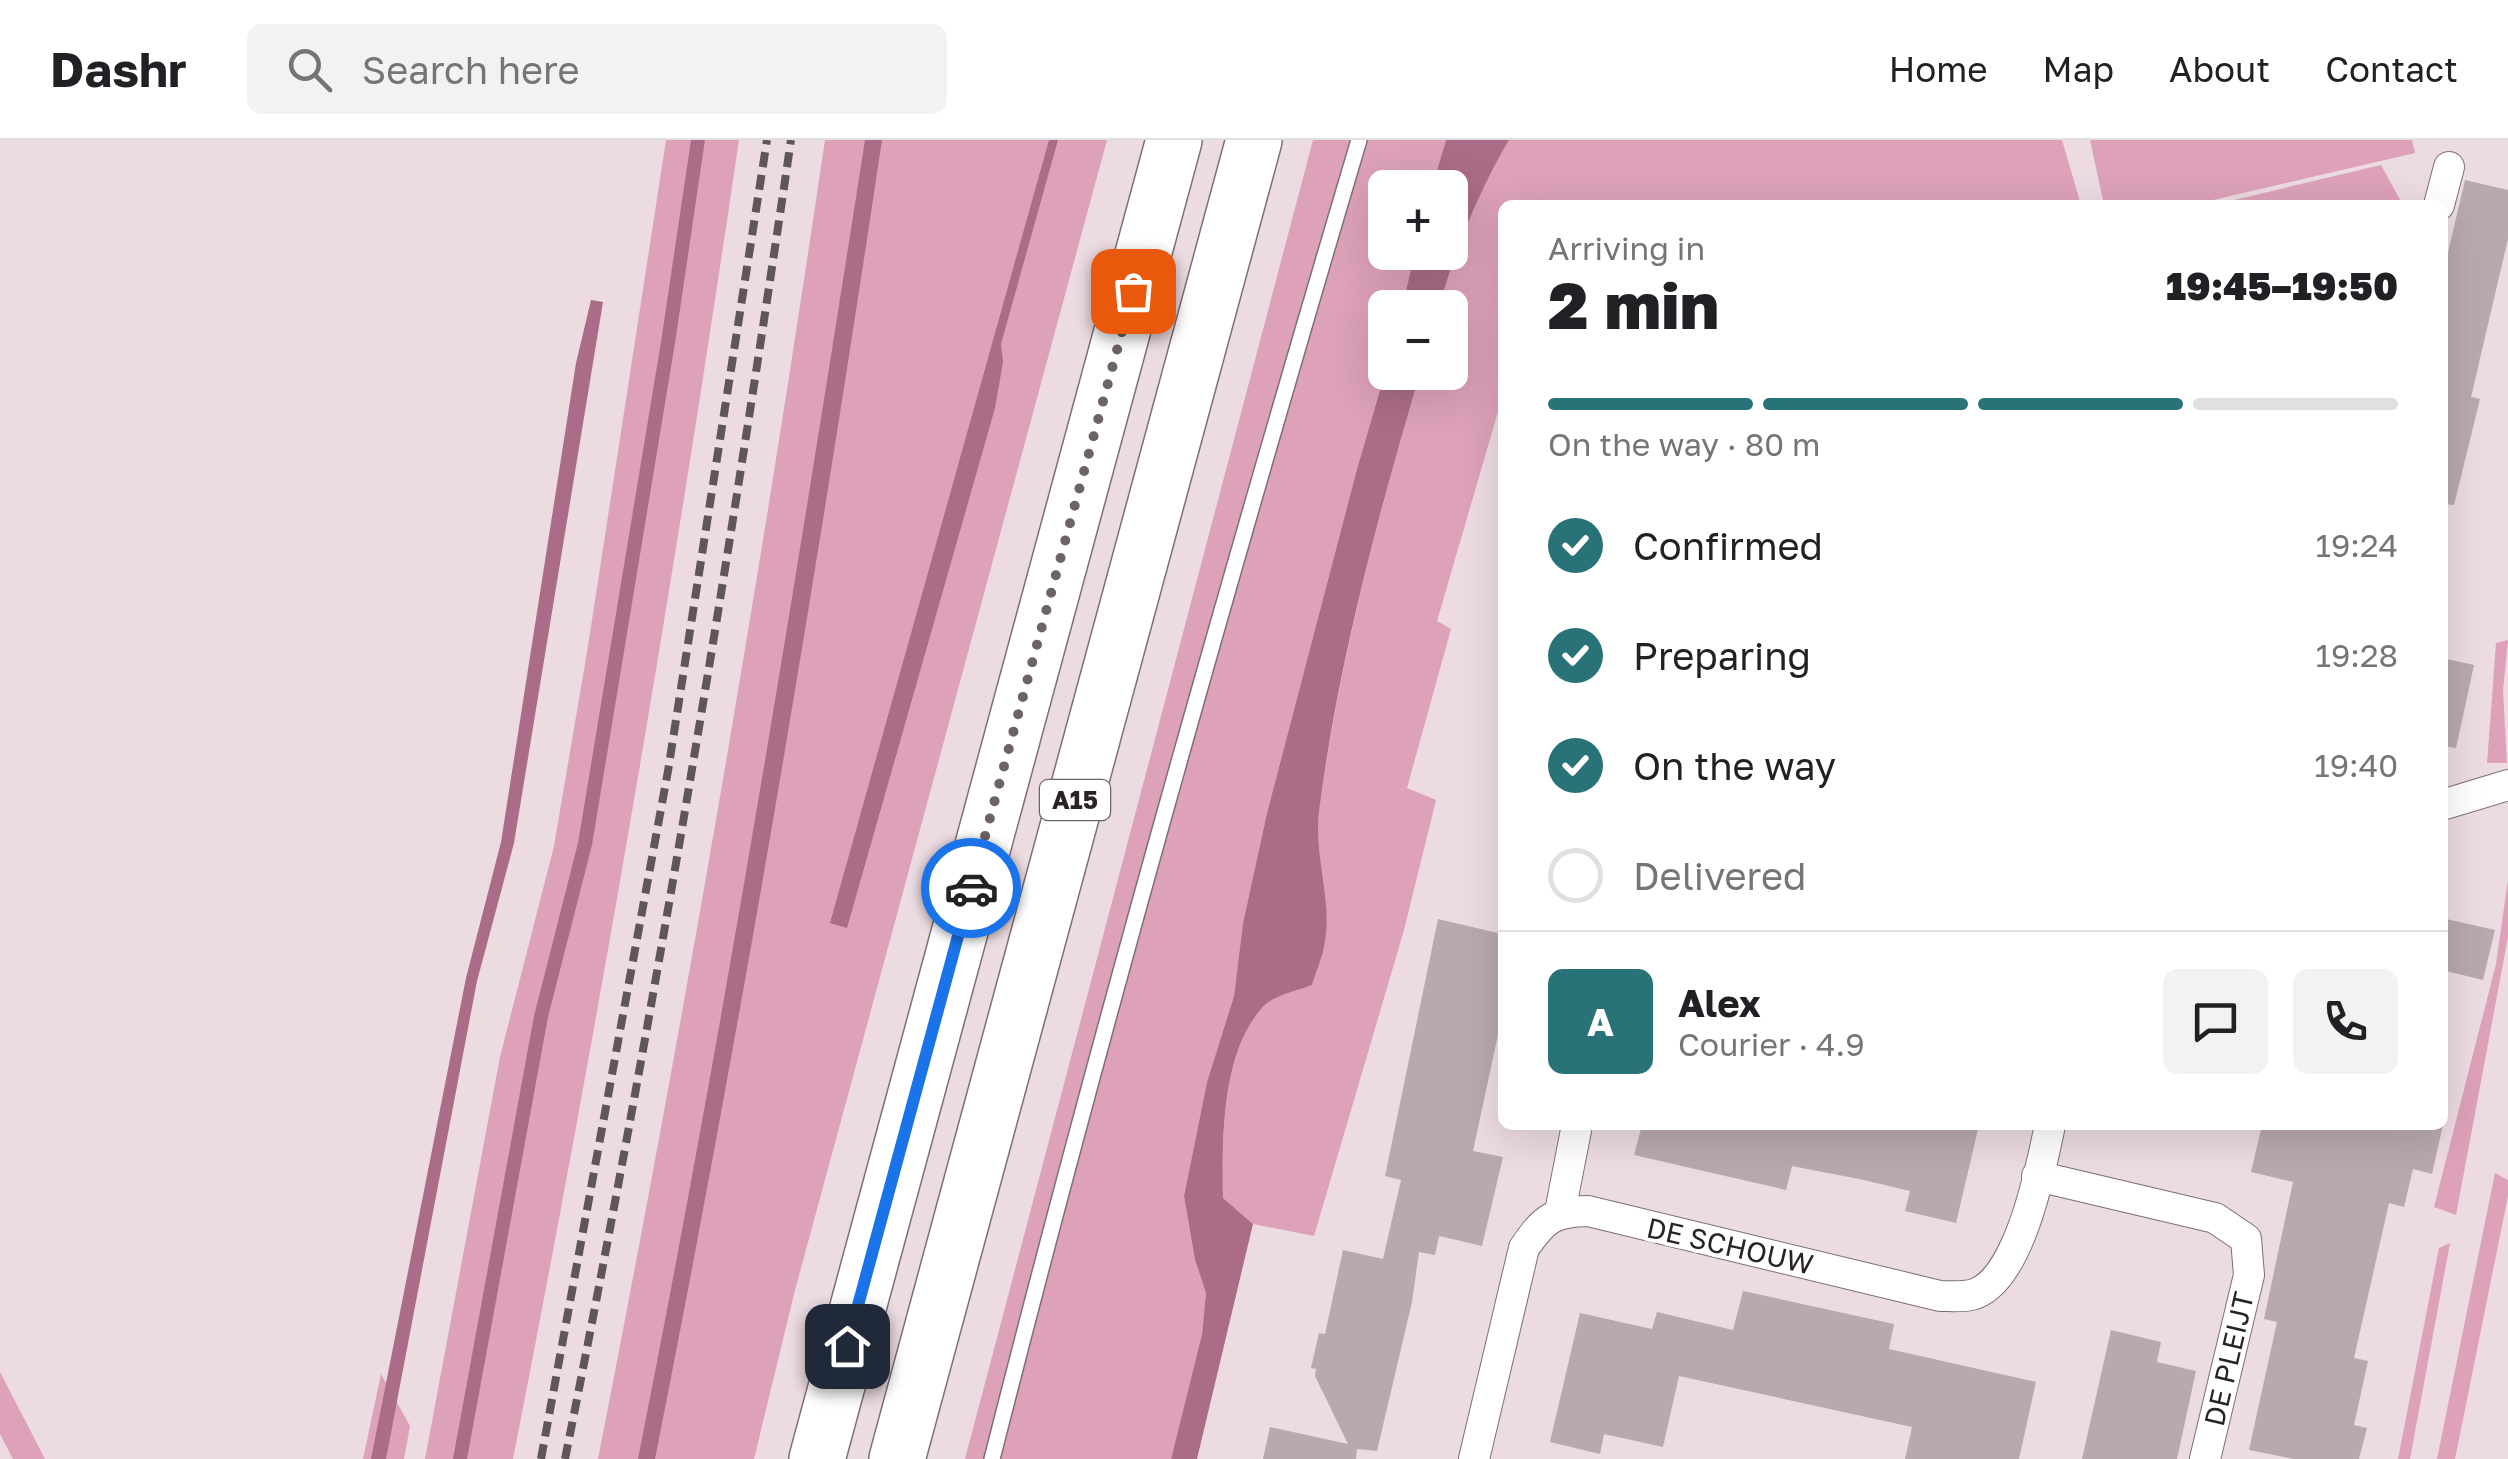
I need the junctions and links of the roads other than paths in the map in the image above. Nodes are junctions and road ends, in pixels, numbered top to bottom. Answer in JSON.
{"nodes":[{"id":1,"x":1174,"y":140,"type":"edge"},
{"id":2,"x":1254,"y":140,"type":"edge"},
{"id":3,"x":1359,"y":140,"type":"edge"},
{"id":4,"x":2449,"y":166,"type":"dead end"},
{"id":5,"x":2440,"y":200,"type":"edge"},
{"id":6,"x":2508,"y":785,"type":"edge"},
{"id":7,"x":2448,"y":802,"type":"edge"},
{"id":8,"x":1576,"y":1130,"type":"edge"},
{"id":9,"x":2049,"y":1130,"type":"edge"},
{"id":10,"x":2037,"y":1176,"type":"junction"},
{"id":11,"x":1560,"y":1212,"type":"junction"},
{"id":12,"x":817,"y":1459,"type":"edge"},
{"id":13,"x":897,"y":1459,"type":"edge"},
{"id":14,"x":992,"y":1459,"type":"edge"},
{"id":15,"x":1474,"y":1459,"type":"edge"},
{"id":16,"x":2205,"y":1459,"type":"edge"}],
"edges":[{"from":1,"to":12,"type":"highway","number":"A15"},
{"from":2,"to":13,"type":"highway","number":"A15"},
{"from":3,"to":14,"type":"lane"},
{"from":4,"to":5,"type":"street"},
{"from":6,"to":7,"type":"street"},
{"from":8,"to":11,"type":"street"},
{"from":9,"to":10,"type":"street","name":"DE SCHOUW"},
{"from":10,"to":11,"type":"street","name":"DE SCHOUW"},
{"from":10,"to":16,"type":"street","name":"DE PLEIJT"},
{"from":11,"to":15,"type":"street"}]}
